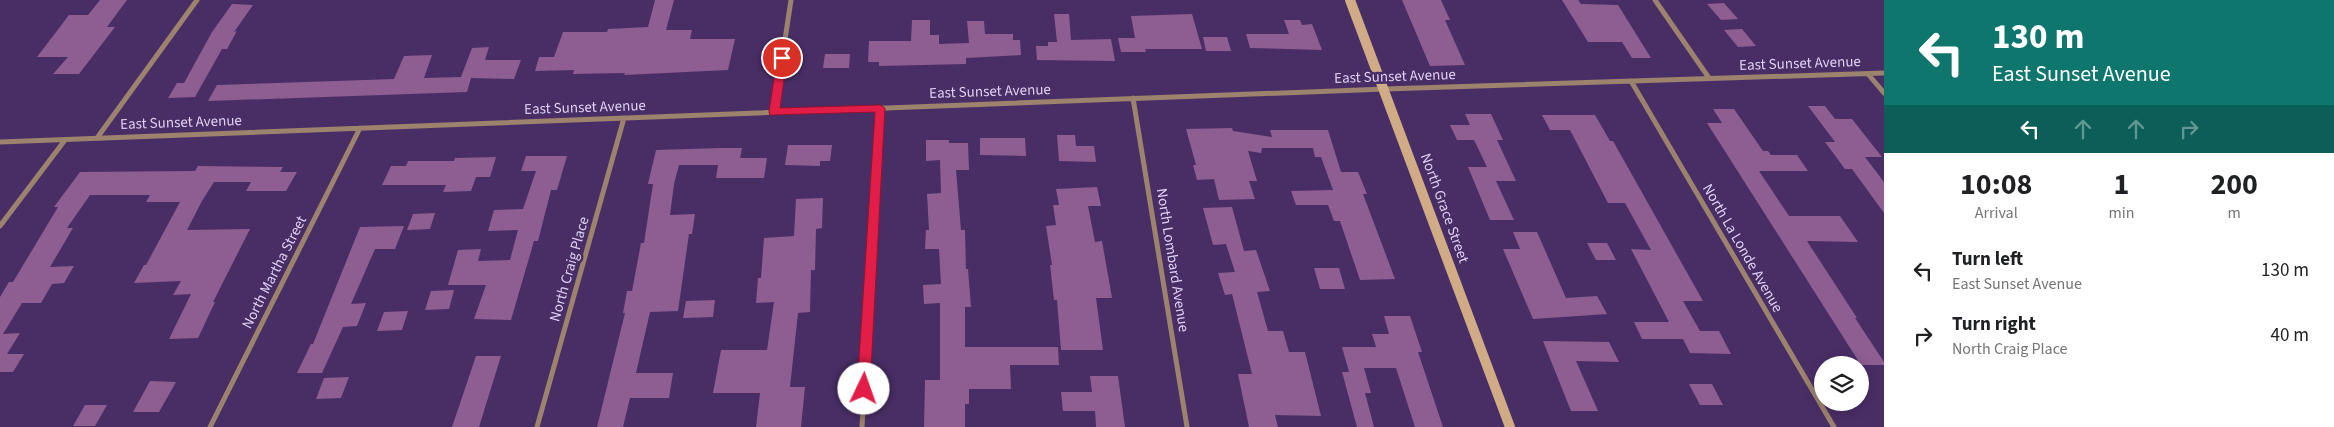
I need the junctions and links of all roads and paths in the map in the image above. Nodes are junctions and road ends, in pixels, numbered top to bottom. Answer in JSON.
{"nodes":[{"id":1,"x":197,"y":0,"type":"edge"},
{"id":2,"x":791,"y":0,"type":"edge"},
{"id":3,"x":1350,"y":0,"type":"edge"},
{"id":4,"x":1656,"y":0,"type":"edge"},
{"id":5,"x":1884,"y":73,"type":"edge"},
{"id":6,"x":1868,"y":74,"type":"junction"},
{"id":7,"x":1708,"y":78,"type":"junction"},
{"id":8,"x":1631,"y":81,"type":"junction"},
{"id":9,"x":1385,"y":89,"type":"junction"},
{"id":10,"x":1884,"y":93,"type":"edge"},
{"id":11,"x":1133,"y":98,"type":"junction"},
{"id":12,"x":880,"y":108,"type":"junction"},
{"id":13,"x":774,"y":112,"type":"junction"},
{"id":14,"x":624,"y":118,"type":"junction"},
{"id":15,"x":360,"y":128,"type":"junction"},
{"id":16,"x":97,"y":138,"type":"junction"},
{"id":17,"x":65,"y":140,"type":"junction"},
{"id":18,"x":0,"y":142,"type":"edge"},
{"id":19,"x":0,"y":226,"type":"edge"},
{"id":20,"x":210,"y":427,"type":"edge"},
{"id":21,"x":538,"y":427,"type":"edge"},
{"id":22,"x":862,"y":427,"type":"edge"},
{"id":23,"x":1187,"y":427,"type":"edge"},
{"id":24,"x":1510,"y":427,"type":"edge"},
{"id":25,"x":1834,"y":427,"type":"edge"}],
"edges":[{"from":1,"to":16,"type":"street"},
{"from":2,"to":13,"type":"street"},
{"from":3,"to":9,"type":"street","name":"North Grace Street"},
{"from":4,"to":7,"type":"street"},
{"from":5,"to":6,"type":"street","name":"East Sunset Avenue"},
{"from":6,"to":7,"type":"street","name":"East Sunset Avenue"},
{"from":6,"to":10,"type":"street"},
{"from":7,"to":8,"type":"street","name":"East Sunset Avenue"},
{"from":8,"to":9,"type":"street","name":"East Sunset Avenue"},
{"from":8,"to":25,"type":"street","name":"North La Londe Avenue"},
{"from":9,"to":11,"type":"street","name":"East Sunset Avenue"},
{"from":9,"to":24,"type":"street","name":"North Grace Street"},
{"from":11,"to":12,"type":"street","name":"East Sunset Avenue"},
{"from":11,"to":23,"type":"street","name":"North Lombard Avenue"},
{"from":12,"to":13,"type":"street","name":"East Sunset Avenue"},
{"from":12,"to":22,"type":"street"},
{"from":13,"to":14,"type":"street","name":"East Sunset Avenue"},
{"from":14,"to":15,"type":"street","name":"East Sunset Avenue"},
{"from":14,"to":21,"type":"street","name":"North Craig Place"},
{"from":15,"to":16,"type":"street","name":"East Sunset Avenue"},
{"from":15,"to":20,"type":"street","name":"North Martha Street"},
{"from":16,"to":17,"type":"street","name":"East Sunset Avenue"},
{"from":17,"to":18,"type":"street"},
{"from":17,"to":19,"type":"street"}]}
